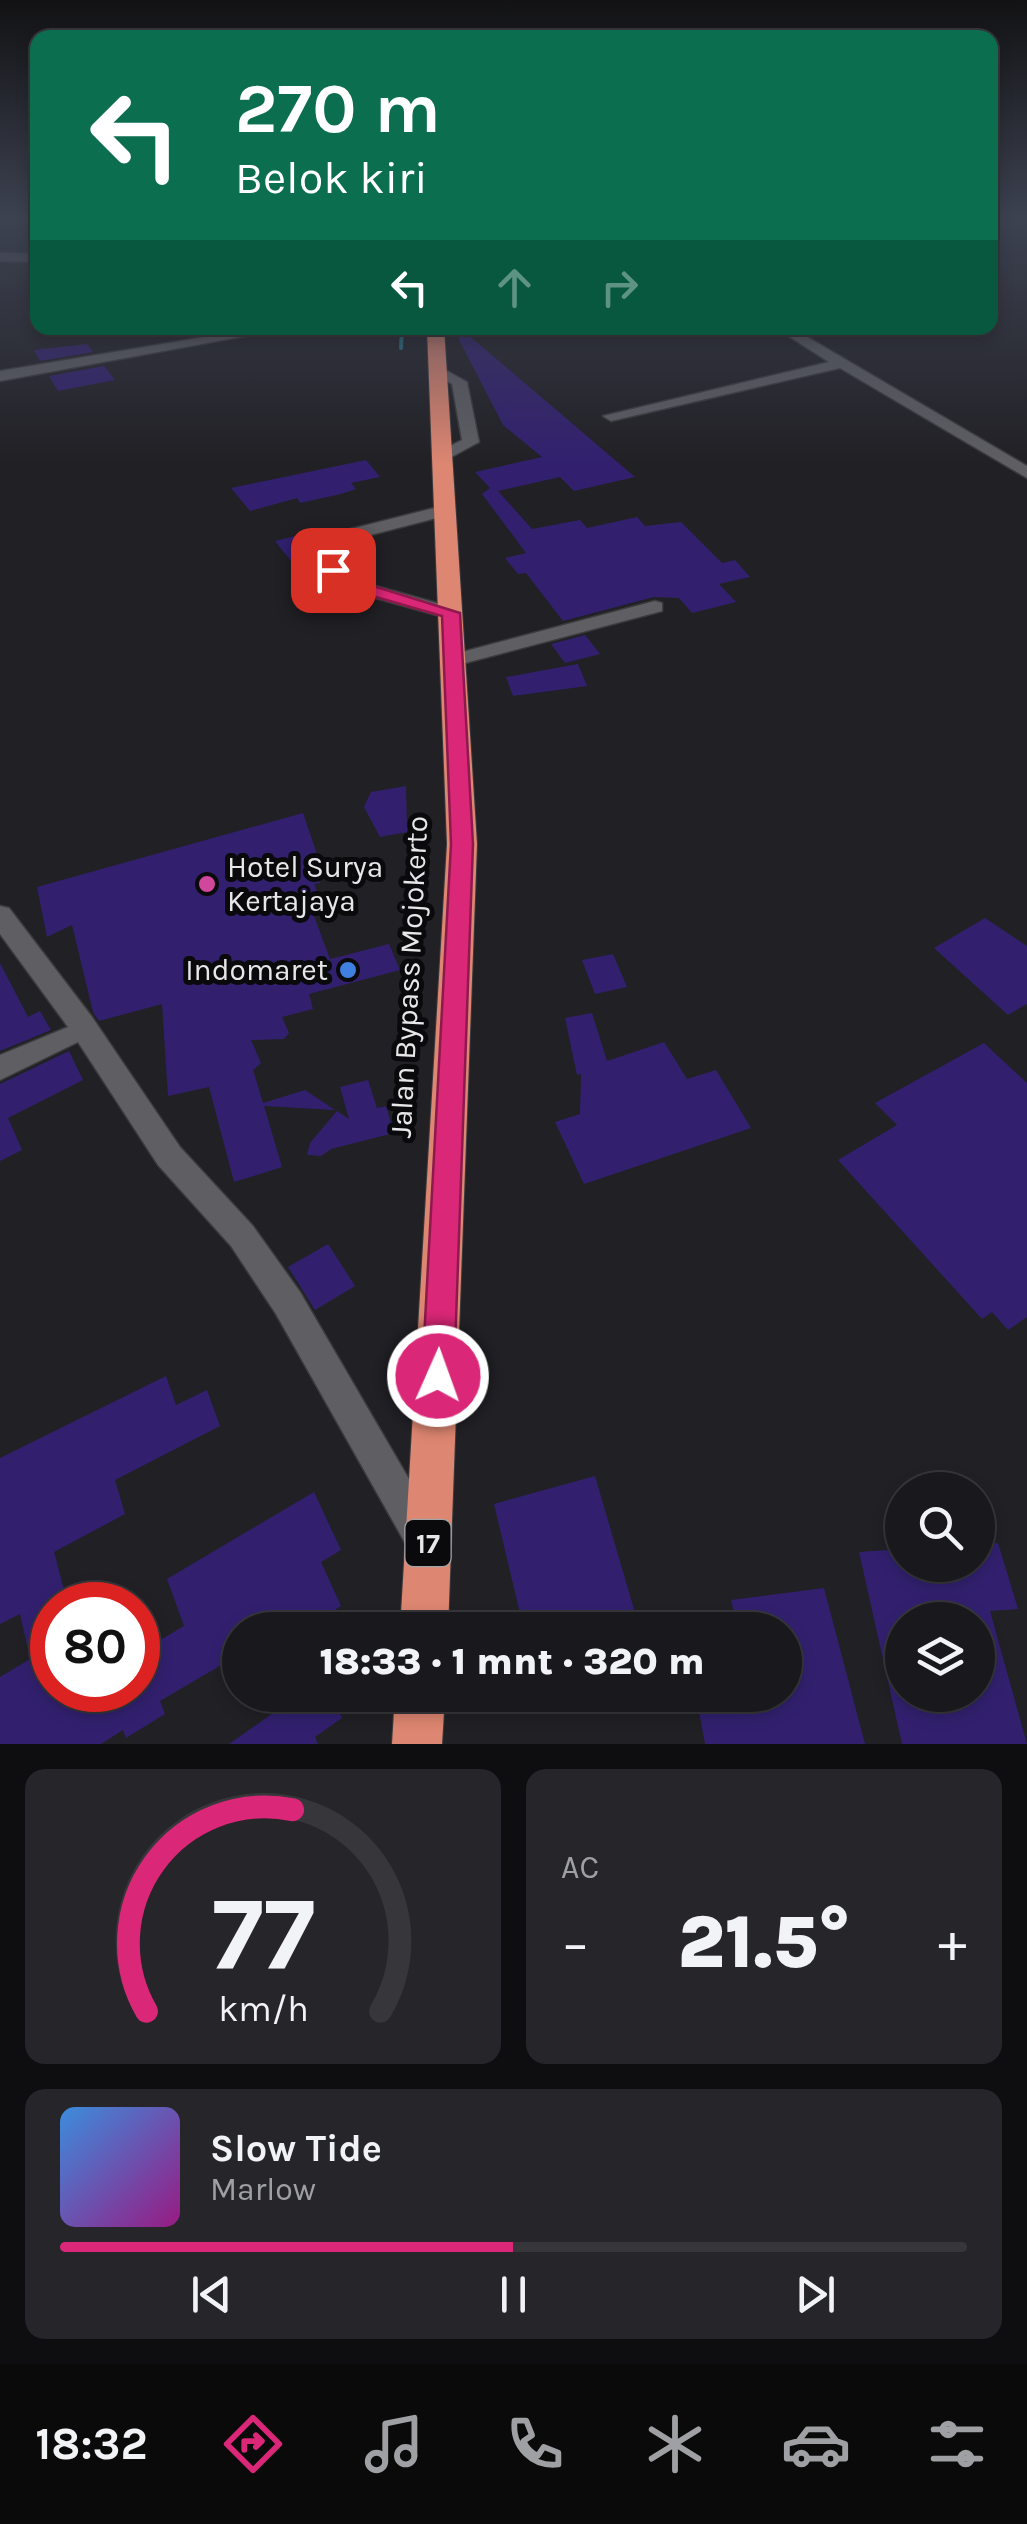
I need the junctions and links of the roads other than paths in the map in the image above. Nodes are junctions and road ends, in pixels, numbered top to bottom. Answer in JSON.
{"nodes":[{"id":1,"x":241,"y":335,"type":"edge"},
{"id":2,"x":435,"y":335,"type":"edge"},
{"id":3,"x":795,"y":335,"type":"edge"},
{"id":4,"x":842,"y":363,"type":"junction"},
{"id":5,"x":0,"y":376,"type":"edge"},
{"id":6,"x":610,"y":416,"type":"dead end"},
{"id":7,"x":1027,"y":473,"type":"edge"},
{"id":8,"x":446,"y":510,"type":"junction"},
{"id":9,"x":655,"y":607,"type":"dead end"},
{"id":10,"x":451,"y":613,"type":"junction"},
{"id":11,"x":454,"y":660,"type":"junction"},
{"id":12,"x":0,"y":915,"type":"edge"},
{"id":13,"x":66,"y":1038,"type":"dead end"},
{"id":14,"x":0,"y":1068,"type":"edge"},
{"id":15,"x":428,"y":1548,"type":"junction"},
{"id":16,"x":425,"y":1612,"type":"edge"},
{"id":17,"x":419,"y":1712,"type":"edge"},
{"id":18,"x":418,"y":1744,"type":"edge"}],
"edges":[{"from":1,"to":5,"type":"street"},
{"from":2,"to":8,"type":"highway","name":"Jalan Bypass Mojokerto","number":"17"},
{"from":3,"to":4,"type":"street"},
{"from":4,"to":6,"type":"street"},
{"from":4,"to":7,"type":"street"},
{"from":8,"to":10,"type":"highway","name":"Jalan Bypass Mojokerto","number":"17"},
{"from":8,"to":10,"type":"street"},
{"from":9,"to":11,"type":"street"},
{"from":10,"to":11,"type":"highway","name":"Jalan Bypass Mojokerto","number":"17"},
{"from":11,"to":15,"type":"highway","name":"Jalan Bypass Mojokerto","number":"17"},
{"from":12,"to":15,"type":"street"},
{"from":13,"to":14,"type":"street"},
{"from":15,"to":16,"type":"highway","name":"Jalan Bypass Mojokerto","number":"17"},
{"from":17,"to":18,"type":"highway"}]}
